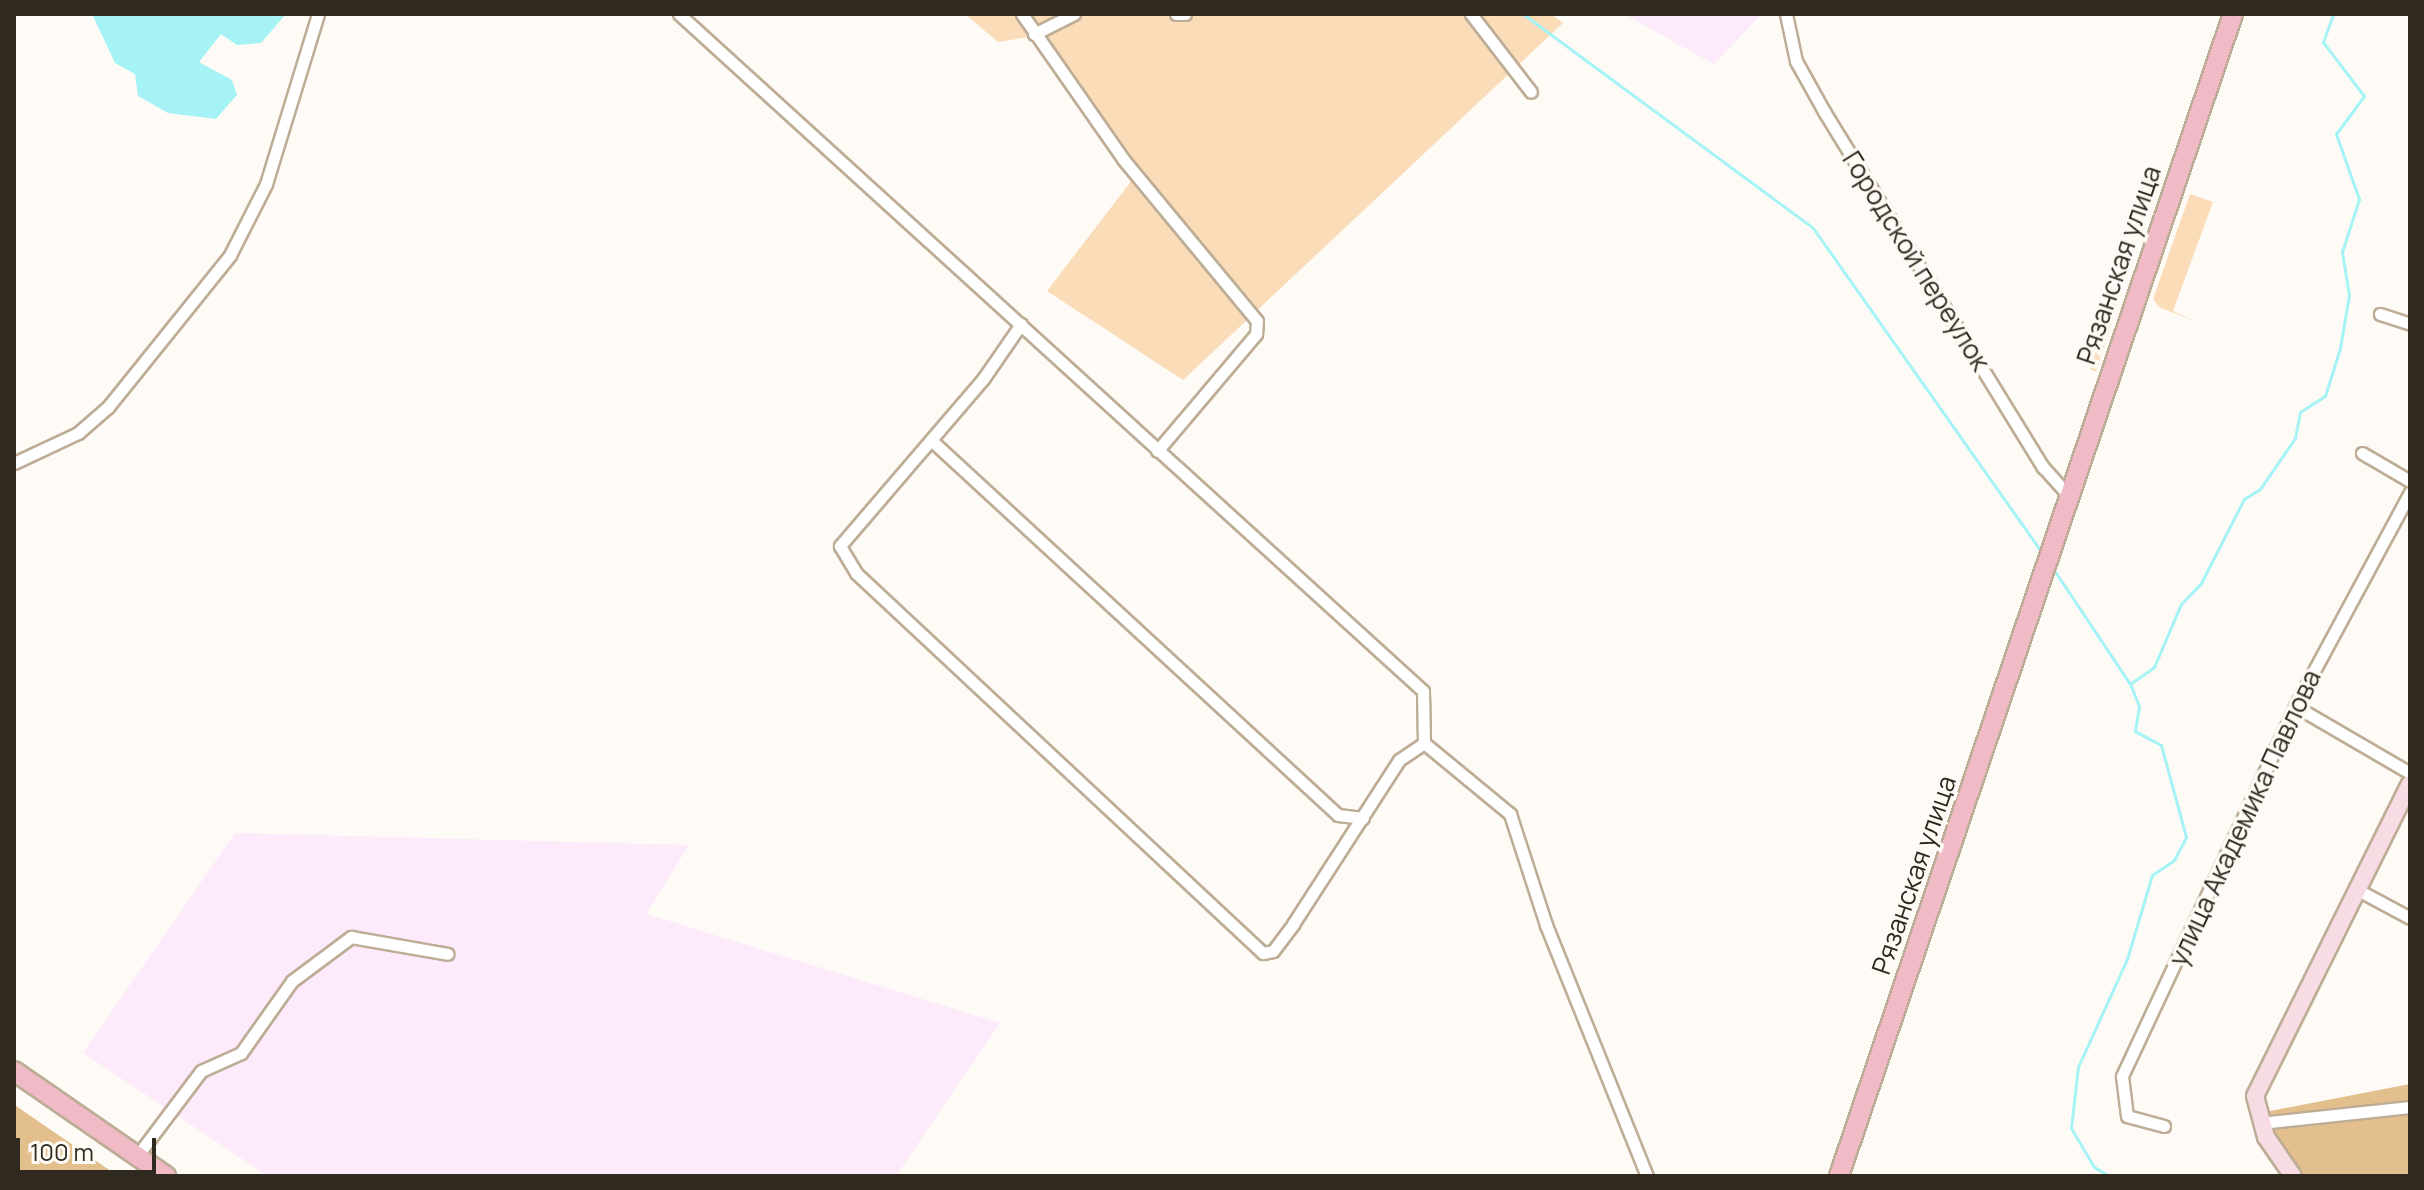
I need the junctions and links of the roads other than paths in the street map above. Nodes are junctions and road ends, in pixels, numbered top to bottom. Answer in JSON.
{"nodes":[{"id":1,"x":318,"y":14,"type":"edge"},
{"id":2,"x":679,"y":14,"type":"edge"},
{"id":3,"x":1022,"y":14,"type":"edge"},
{"id":4,"x":1074,"y":14,"type":"edge"},
{"id":5,"x":1176,"y":14,"type":"edge"},
{"id":6,"x":1185,"y":14,"type":"edge"},
{"id":7,"x":1471,"y":14,"type":"edge"},
{"id":8,"x":1786,"y":14,"type":"edge"},
{"id":9,"x":2233,"y":14,"type":"edge"},
{"id":10,"x":1034,"y":34,"type":"junction"},
{"id":11,"x":1531,"y":92,"type":"dead end"},
{"id":12,"x":2380,"y":314,"type":"dead end"},
{"id":13,"x":1021,"y":324,"type":"junction"},
{"id":14,"x":2410,"y":324,"type":"edge"},
{"id":15,"x":931,"y":440,"type":"junction"},
{"id":16,"x":1157,"y":451,"type":"junction"},
{"id":17,"x":2362,"y":453,"type":"dead end"},
{"id":18,"x":14,"y":463,"type":"edge"},
{"id":19,"x":2410,"y":481,"type":"edge"},
{"id":20,"x":2410,"y":492,"type":"edge"},
{"id":21,"x":2069,"y":496,"type":"junction"},
{"id":22,"x":2295,"y":706,"type":"junction"},
{"id":23,"x":1424,"y":743,"type":"junction"},
{"id":24,"x":2410,"y":773,"type":"edge"},
{"id":25,"x":2410,"y":784,"type":"edge"},
{"id":26,"x":1363,"y":818,"type":"junction"},
{"id":27,"x":2356,"y":889,"type":"junction"},
{"id":28,"x":2410,"y":918,"type":"edge"},
{"id":29,"x":448,"y":954,"type":"dead end"},
{"id":30,"x":14,"y":1071,"type":"edge"},
{"id":31,"x":2410,"y":1107,"type":"edge"},
{"id":32,"x":2260,"y":1123,"type":"junction"},
{"id":33,"x":2164,"y":1126,"type":"dead end"},
{"id":34,"x":137,"y":1156,"type":"junction"},
{"id":35,"x":166,"y":1176,"type":"edge"},
{"id":36,"x":1647,"y":1176,"type":"edge"},
{"id":37,"x":1839,"y":1176,"type":"edge"},
{"id":38,"x":2293,"y":1176,"type":"edge"}],
"edges":[{"from":1,"to":18,"type":"street"},
{"from":2,"to":13,"type":"street"},
{"from":3,"to":10,"type":"street"},
{"from":4,"to":10,"type":"street"},
{"from":5,"to":6,"type":"street"},
{"from":7,"to":11,"type":"street"},
{"from":8,"to":21,"type":"street","name":"Городской переулок"},
{"from":9,"to":21,"type":"main road","name":"Рязанская улица"},
{"from":10,"to":16,"type":"street"},
{"from":12,"to":14,"type":"street"},
{"from":13,"to":15,"type":"street"},
{"from":13,"to":16,"type":"street"},
{"from":15,"to":26,"type":"street"},
{"from":15,"to":26,"type":"street"},
{"from":16,"to":23,"type":"street"},
{"from":17,"to":19,"type":"street"},
{"from":20,"to":22,"type":"street","name":"улица Академика Павлова"},
{"from":21,"to":37,"type":"main road","name":"Рязанская улица"},
{"from":22,"to":24,"type":"street"},
{"from":22,"to":33,"type":"street","name":"улица Академика Павлова"},
{"from":23,"to":26,"type":"street"},
{"from":23,"to":36,"type":"street"},
{"from":25,"to":27,"type":"street"},
{"from":27,"to":28,"type":"street"},
{"from":27,"to":32,"type":"street"},
{"from":29,"to":34,"type":"street"},
{"from":30,"to":34,"type":"main road"},
{"from":31,"to":32,"type":"street"},
{"from":32,"to":38,"type":"street"},
{"from":34,"to":35,"type":"main road"}]}
